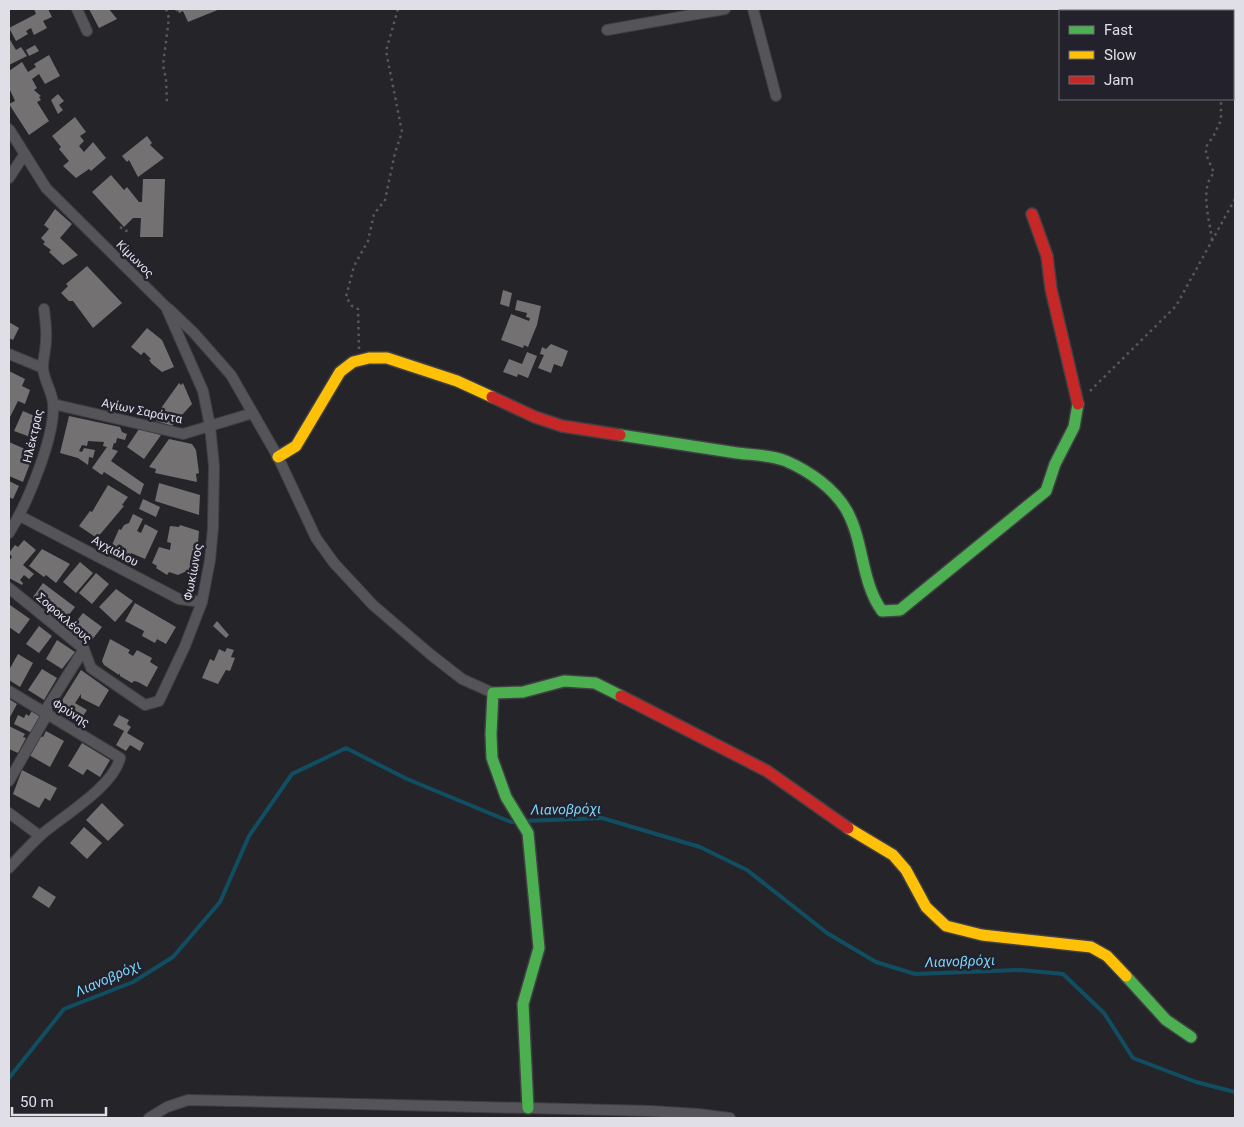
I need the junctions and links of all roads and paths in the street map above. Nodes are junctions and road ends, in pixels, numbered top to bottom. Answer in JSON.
{"nodes":[{"id":1,"x":77,"y":9,"type":"edge"},
{"id":2,"x":166,"y":9,"type":"edge"},
{"id":3,"x":176,"y":9,"type":"edge"},
{"id":4,"x":398,"y":9,"type":"edge"},
{"id":5,"x":725,"y":9,"type":"edge"},
{"id":6,"x":753,"y":9,"type":"edge"},
{"id":7,"x":179,"y":13,"type":"dead end"},
{"id":8,"x":87,"y":30,"type":"dead end"},
{"id":9,"x":607,"y":30,"type":"dead end"},
{"id":10,"x":776,"y":96,"type":"dead end"},
{"id":11,"x":1221,"y":100,"type":"edge"},
{"id":12,"x":167,"y":102,"type":"dead end"},
{"id":13,"x":9,"y":129,"type":"edge"},
{"id":14,"x":24,"y":155,"type":"junction"},
{"id":15,"x":9,"y":178,"type":"edge"},
{"id":16,"x":1235,"y":199,"type":"edge"},
{"id":17,"x":1032,"y":214,"type":"dead end"},
{"id":18,"x":120,"y":228,"type":"dead end"},
{"id":19,"x":130,"y":228,"type":"dead end"},
{"id":20,"x":1212,"y":242,"type":"junction"},
{"id":21,"x":166,"y":307,"type":"junction"},
{"id":22,"x":44,"y":309,"type":"dead end"},
{"id":23,"x":9,"y":354,"type":"edge"},
{"id":24,"x":359,"y":360,"type":"junction"},
{"id":25,"x":43,"y":368,"type":"junction"},
{"id":26,"x":53,"y":404,"type":"junction"},
{"id":27,"x":1078,"y":406,"type":"junction"},
{"id":28,"x":253,"y":413,"type":"junction"},
{"id":29,"x":210,"y":426,"type":"junction"},
{"id":30,"x":278,"y":458,"type":"junction"},
{"id":31,"x":20,"y":516,"type":"junction"},
{"id":32,"x":9,"y":533,"type":"edge"},
{"id":33,"x":9,"y":588,"type":"edge"},
{"id":34,"x":202,"y":602,"type":"junction"},
{"id":35,"x":84,"y":649,"type":"junction"},
{"id":36,"x":9,"y":691,"type":"edge"},
{"id":37,"x":493,"y":693,"type":"junction"},
{"id":38,"x":145,"y":705,"type":"joint"},
{"id":39,"x":47,"y":712,"type":"junction"},
{"id":40,"x":9,"y":781,"type":"edge"},
{"id":41,"x":9,"y":813,"type":"edge"},
{"id":42,"x":40,"y":836,"type":"junction"},
{"id":43,"x":9,"y":868,"type":"edge"},
{"id":44,"x":1191,"y":1037,"type":"dead end"},
{"id":45,"x":528,"y":1108,"type":"junction"},
{"id":46,"x":555,"y":1114,"type":"edge"},
{"id":47,"x":149,"y":1118,"type":"edge"},
{"id":48,"x":730,"y":1118,"type":"edge"}],
"edges":[{"from":1,"to":8,"type":"street"},
{"from":2,"to":12,"type":"path"},
{"from":3,"to":7,"type":"path"},
{"from":4,"to":24,"type":"path"},
{"from":5,"to":9,"type":"street"},
{"from":6,"to":10,"type":"street"},
{"from":11,"to":20,"type":"path"},
{"from":13,"to":14,"type":"street","name":"Κίμωνος"},
{"from":14,"to":15,"type":"street"},
{"from":14,"to":21,"type":"street","name":"Κίμωνος"},
{"from":16,"to":20,"type":"path"},
{"from":17,"to":27,"type":"street"},
{"from":18,"to":19,"type":"path"},
{"from":20,"to":27,"type":"path"},
{"from":21,"to":28,"type":"street"},
{"from":21,"to":29,"type":"street","name":"Κίμωνος"},
{"from":22,"to":25,"type":"street","name":"Ηλέκτρας"},
{"from":23,"to":25,"type":"street"},
{"from":24,"to":27,"type":"street"},
{"from":24,"to":30,"type":"street"},
{"from":25,"to":26,"type":"street","name":"Ηλέκτρας"},
{"from":26,"to":29,"type":"street","name":"Αγίων Σαράντα"},
{"from":26,"to":31,"type":"street","name":"Ηλέκτρας"},
{"from":28,"to":29,"type":"street","name":"Αγίων Σαράντα"},
{"from":28,"to":30,"type":"street"},
{"from":29,"to":34,"type":"street","name":"Φωκίωνος"},
{"from":30,"to":37,"type":"street"},
{"from":31,"to":32,"type":"street","name":"Ηλέκτρας"},
{"from":31,"to":34,"type":"street","name":"Αγχιάλου"},
{"from":33,"to":35,"type":"street","name":"Σοφοκλέους"},
{"from":34,"to":38,"type":"street","name":"Φωκίωνος"},
{"from":35,"to":38,"type":"street","name":"Σοφοκλέους"},
{"from":35,"to":39,"type":"street"},
{"from":36,"to":39,"type":"street","name":"Φρύνης"},
{"from":37,"to":44,"type":"street"},
{"from":37,"to":45,"type":"street"},
{"from":39,"to":40,"type":"street"},
{"from":39,"to":42,"type":"street","name":"Φρύνης"},
{"from":41,"to":42,"type":"street"},
{"from":42,"to":43,"type":"street"},
{"from":45,"to":46,"type":"street"},
{"from":45,"to":47,"type":"street"},
{"from":46,"to":48,"type":"street"}]}
